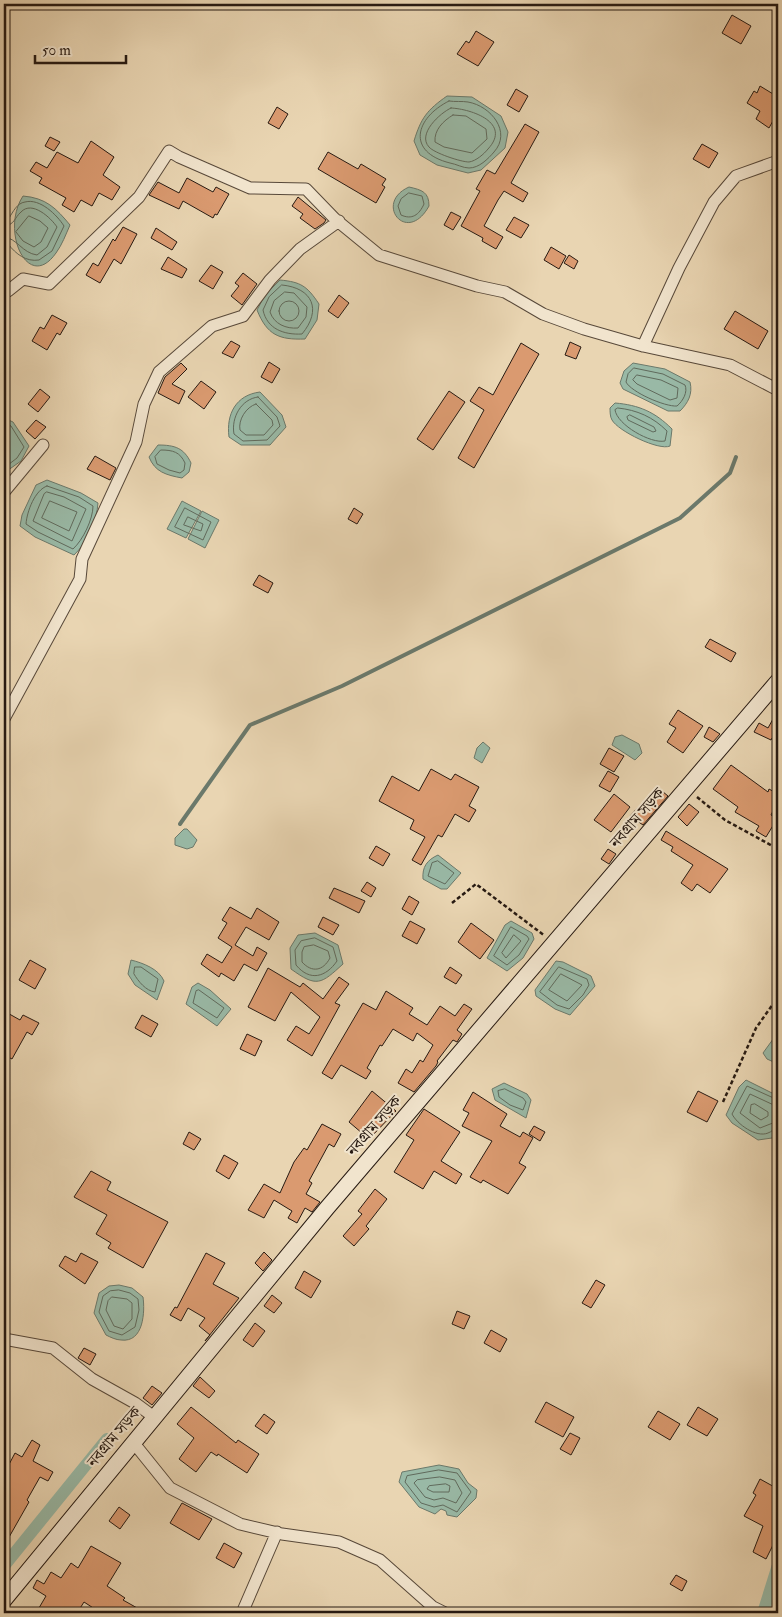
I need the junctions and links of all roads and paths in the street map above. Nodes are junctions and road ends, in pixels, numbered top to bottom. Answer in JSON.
{"nodes":[{"id":1,"x":778,"y":162,"type":"edge"},
{"id":2,"x":339,"y":221,"type":"junction"},
{"id":3,"x":4,"y":290,"type":"edge"},
{"id":4,"x":643,"y":346,"type":"junction"},
{"id":5,"x":778,"y":390,"type":"edge"},
{"id":6,"x":43,"y":445,"type":"dead end"},
{"id":7,"x":4,"y":492,"type":"edge"},
{"id":8,"x":778,"y":681,"type":"edge"},
{"id":9,"x":4,"y":719,"type":"edge"},
{"id":10,"x":686,"y":788,"type":"junction"},
{"id":11,"x":778,"y":849,"type":"edge"},
{"id":12,"x":452,"y":903,"type":"dead end"},
{"id":13,"x":554,"y":943,"type":"junction"},
{"id":14,"x":778,"y":997,"type":"edge"},
{"id":15,"x":723,"y":1102,"type":"dead end"},
{"id":16,"x":4,"y":1339,"type":"edge"},
{"id":17,"x":154,"y":1417,"type":"junction"},
{"id":18,"x":133,"y":1442,"type":"junction"},
{"id":19,"x":276,"y":1532,"type":"junction"},
{"id":20,"x":4,"y":1600,"type":"edge"},
{"id":21,"x":242,"y":1613,"type":"edge"},
{"id":22,"x":445,"y":1613,"type":"edge"}],
"edges":[{"from":1,"to":4,"type":"street"},
{"from":2,"to":3,"type":"street"},
{"from":2,"to":4,"type":"street"},
{"from":2,"to":9,"type":"street"},
{"from":4,"to":5,"type":"street"},
{"from":6,"to":7,"type":"street"},
{"from":8,"to":10,"type":"main road","name":"নবগ্রাম সড়ক"},
{"from":10,"to":11,"type":"path"},
{"from":10,"to":13,"type":"main road","name":"নবগ্রাম সড়ক"},
{"from":12,"to":13,"type":"path"},
{"from":13,"to":17,"type":"main road","name":"নবগ্রাম সড়ক"},
{"from":14,"to":15,"type":"path"},
{"from":16,"to":17,"type":"street"},
{"from":17,"to":18,"type":"main road","name":"নবগ্রাম সড়ক"},
{"from":18,"to":19,"type":"street"},
{"from":18,"to":20,"type":"main road","name":"নবগ্রাম সড়ক"},
{"from":19,"to":21,"type":"street"},
{"from":19,"to":22,"type":"street"}]}
